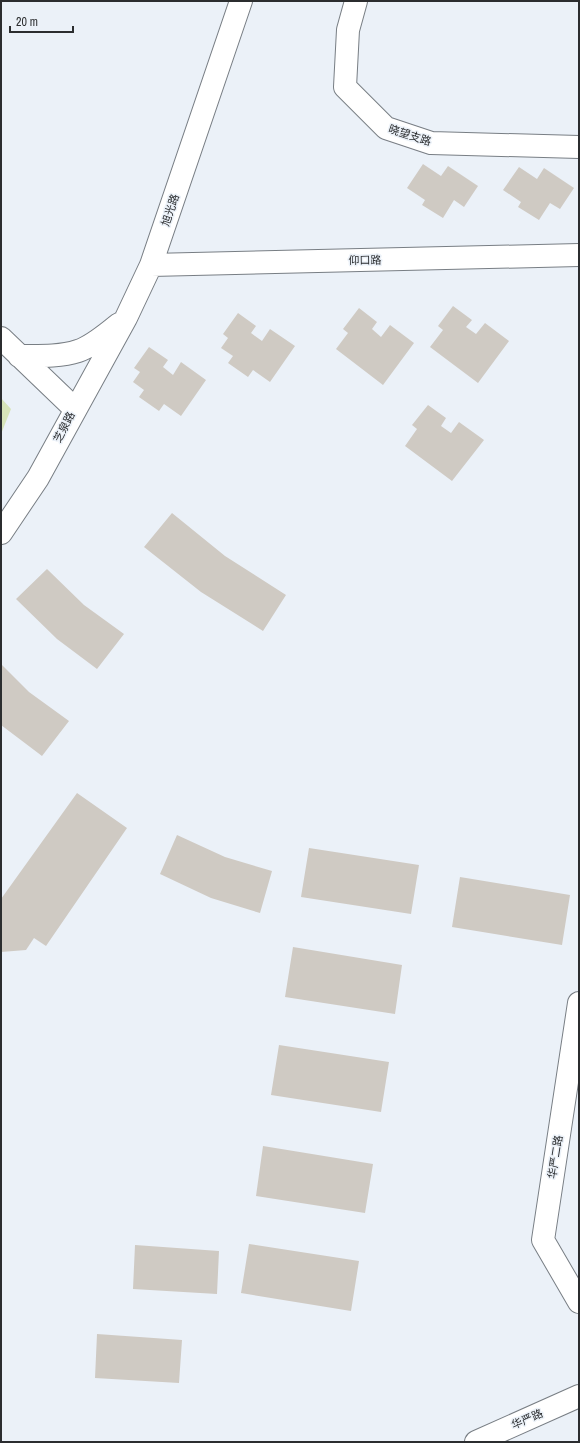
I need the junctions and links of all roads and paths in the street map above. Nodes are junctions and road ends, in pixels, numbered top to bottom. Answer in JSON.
{"nodes":[{"id":1,"x":242,"y":1,"type":"edge"},
{"id":2,"x":356,"y":1,"type":"edge"},
{"id":3,"x":579,"y":147,"type":"edge"},
{"id":4,"x":579,"y":255,"type":"edge"},
{"id":5,"x":151,"y":266,"type":"junction"},
{"id":6,"x":126,"y":318,"type":"junction"},
{"id":7,"x":1,"y":338,"type":"edge"},
{"id":8,"x":19,"y":356,"type":"junction"},
{"id":9,"x":75,"y":409,"type":"junction"},
{"id":10,"x":1,"y":533,"type":"edge"},
{"id":11,"x":579,"y":1003,"type":"edge"},
{"id":12,"x":579,"y":1302,"type":"edge"},
{"id":13,"x":579,"y":1396,"type":"edge"},
{"id":14,"x":476,"y":1442,"type":"edge"}],
"edges":[{"from":1,"to":5,"type":"street","name":"旭光路"},
{"from":2,"to":3,"type":"street","name":"晓望支路"},
{"from":4,"to":5,"type":"street","name":"仰口路"},
{"from":5,"to":6,"type":"street","name":"旭光路"},
{"from":6,"to":8,"type":"street"},
{"from":6,"to":9,"type":"street","name":"旭光路"},
{"from":7,"to":8,"type":"street","name":"芝泉路"},
{"from":8,"to":9,"type":"street","name":"芝泉路"},
{"from":9,"to":10,"type":"street","name":"芝泉路"},
{"from":11,"to":12,"type":"street","name":"华严二路"},
{"from":13,"to":14,"type":"street","name":"华严路"}]}
